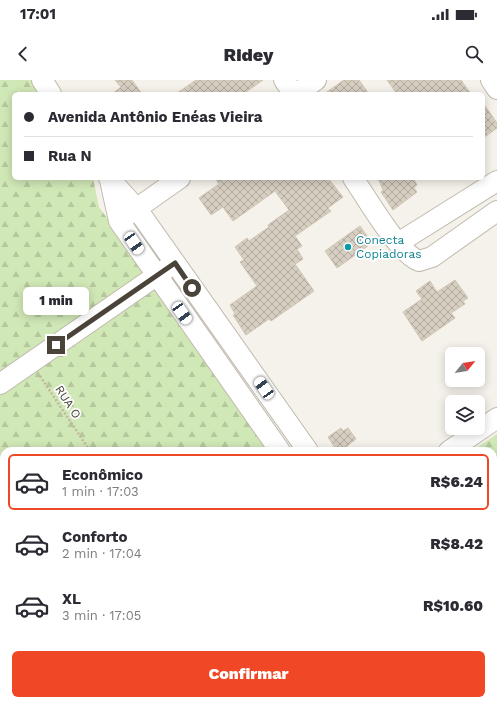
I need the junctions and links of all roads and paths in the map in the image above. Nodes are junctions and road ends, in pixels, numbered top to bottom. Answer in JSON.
{"nodes":[{"id":1,"x":42,"y":80,"type":"edge"},
{"id":2,"x":284,"y":80,"type":"edge"},
{"id":3,"x":316,"y":80,"type":"edge"},
{"id":4,"x":490,"y":80,"type":"edge"},
{"id":5,"x":497,"y":89,"type":"edge"},
{"id":6,"x":50,"y":92,"type":"edge"},
{"id":7,"x":293,"y":92,"type":"edge"},
{"id":8,"x":298,"y":92,"type":"edge"},
{"id":9,"x":109,"y":180,"type":"edge"},
{"id":10,"x":110,"y":180,"type":"edge"},
{"id":11,"x":177,"y":180,"type":"edge"},
{"id":12,"x":353,"y":180,"type":"edge"},
{"id":13,"x":497,"y":181,"type":"edge"},
{"id":14,"x":137,"y":209,"type":"junction"},
{"id":15,"x":497,"y":211,"type":"edge"},
{"id":16,"x":119,"y":221,"type":"junction"},
{"id":17,"x":398,"y":243,"type":"junction"},
{"id":18,"x":175,"y":263,"type":"junction"},
{"id":19,"x":156,"y":276,"type":"junction"},
{"id":20,"x":31,"y":362,"type":"junction"},
{"id":21,"x":0,"y":384,"type":"edge"},
{"id":22,"x":497,"y":418,"type":"edge"},
{"id":23,"x":87,"y":447,"type":"edge"},
{"id":24,"x":277,"y":447,"type":"edge"},
{"id":25,"x":305,"y":447,"type":"edge"},
{"id":26,"x":455,"y":447,"type":"edge"}],
"edges":[{"from":1,"to":6,"type":"street"},
{"from":2,"to":7,"type":"street"},
{"from":3,"to":8,"type":"street"},
{"from":4,"to":5,"type":"street"},
{"from":9,"to":16,"type":"street"},
{"from":10,"to":14,"type":"street"},
{"from":11,"to":14,"type":"street"},
{"from":12,"to":17,"type":"street"},
{"from":13,"to":17,"type":"street"},
{"from":14,"to":16,"type":"street"},
{"from":14,"to":18,"type":"street"},
{"from":15,"to":17,"type":"street"},
{"from":16,"to":19,"type":"street"},
{"from":18,"to":19,"type":"street"},
{"from":18,"to":25,"type":"street"},
{"from":19,"to":20,"type":"street"},
{"from":19,"to":24,"type":"street"},
{"from":20,"to":21,"type":"street"},
{"from":20,"to":23,"type":"path","name":"RUA O"},
{"from":22,"to":26,"type":"street"}]}
